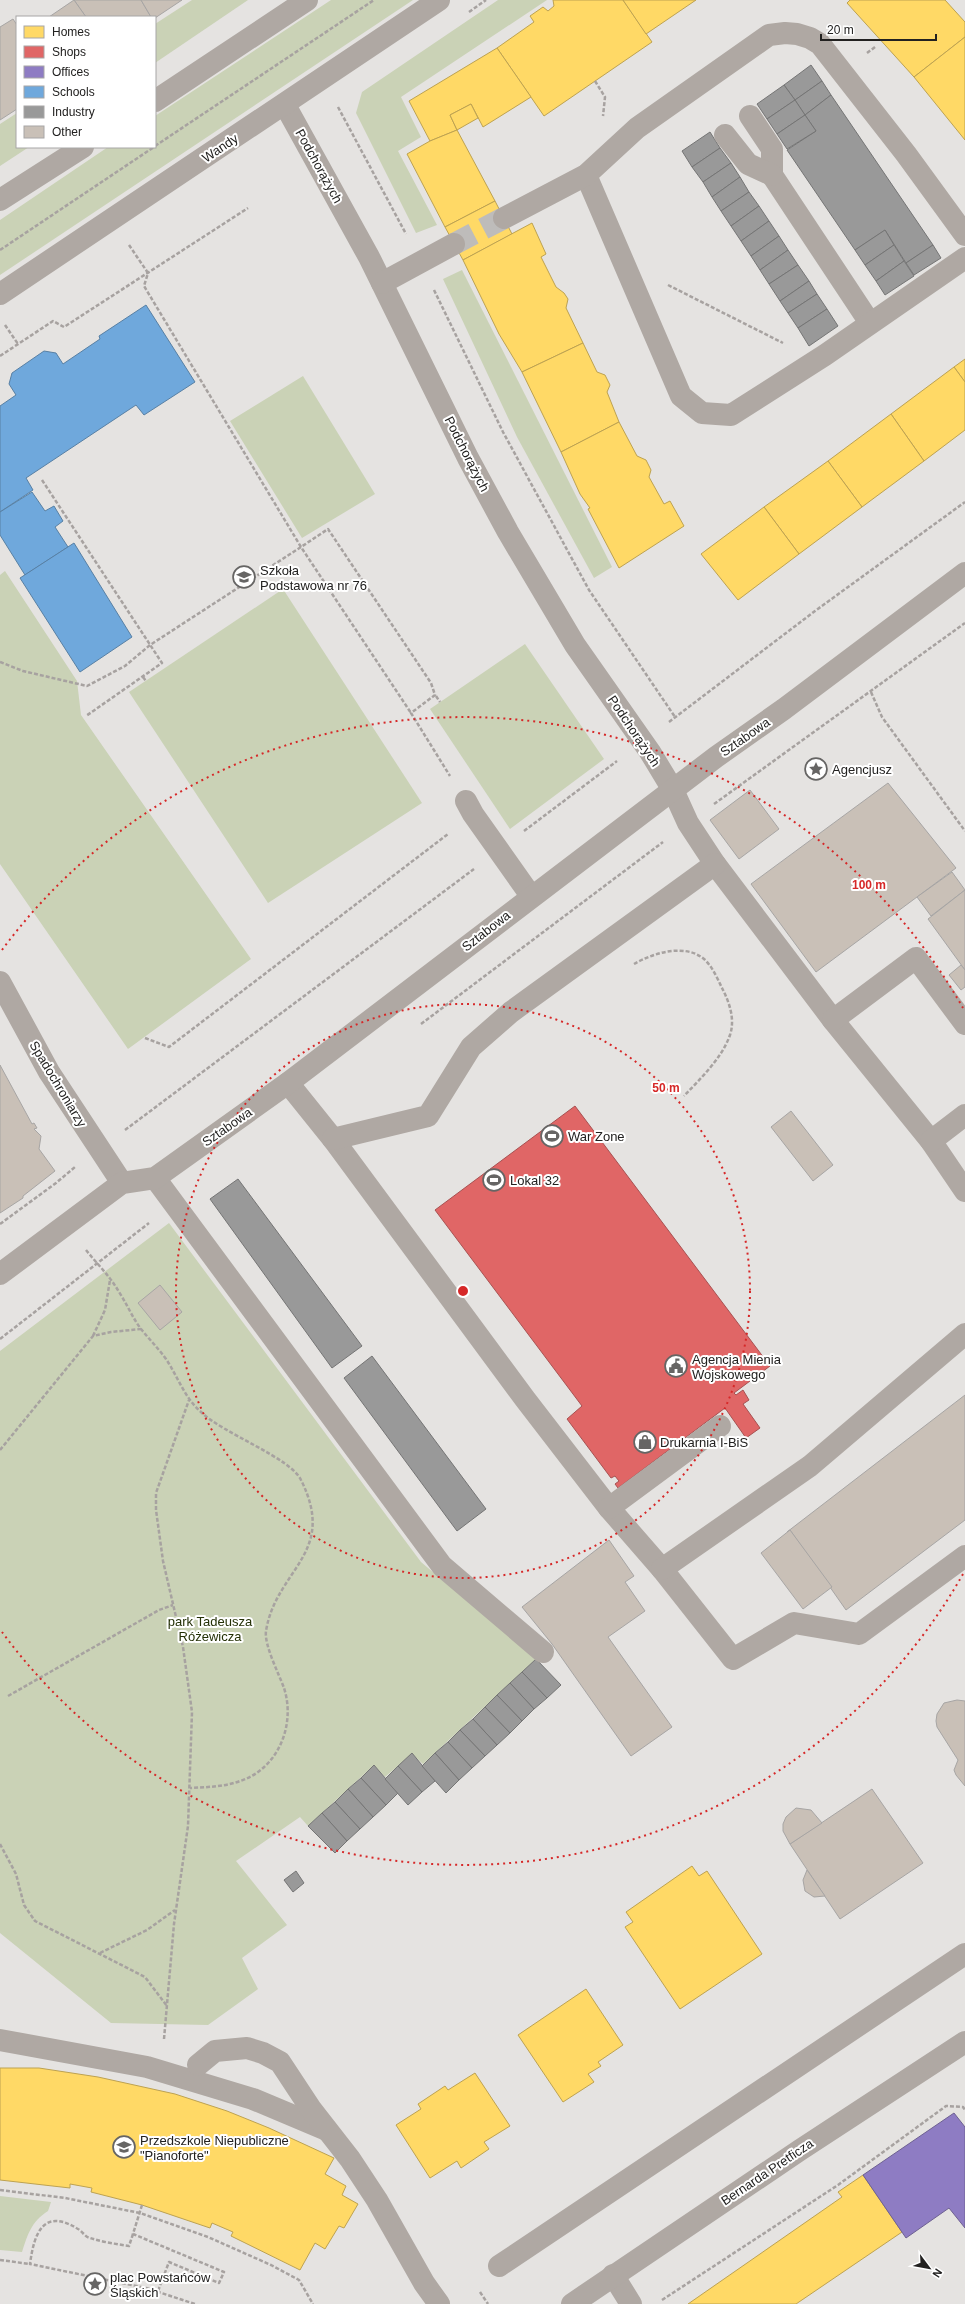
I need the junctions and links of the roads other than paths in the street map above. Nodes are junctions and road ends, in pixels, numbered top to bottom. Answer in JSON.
{"nodes":[{"id":1,"x":308,"y":0,"type":"edge"},
{"id":2,"x":439,"y":0,"type":"edge"},
{"id":3,"x":156,"y":100,"type":"edge"},
{"id":4,"x":285,"y":104,"type":"junction"},
{"id":5,"x":750,"y":116,"type":"dead end"},
{"id":6,"x":725,"y":135,"type":"dead end"},
{"id":7,"x":81,"y":148,"type":"edge"},
{"id":8,"x":586,"y":175,"type":"junction"},
{"id":9,"x":772,"y":175,"type":"junction"},
{"id":10,"x":0,"y":200,"type":"edge"},
{"id":11,"x":504,"y":218,"type":"tunnel mouth"},
{"id":12,"x":965,"y":235,"type":"edge"},
{"id":13,"x":454,"y":244,"type":"tunnel mouth"},
{"id":14,"x":965,"y":258,"type":"edge"},
{"id":15,"x":382,"y":283,"type":"junction"},
{"id":16,"x":0,"y":294,"type":"edge"},
{"id":17,"x":870,"y":323,"type":"junction"},
{"id":18,"x":965,"y":574,"type":"edge"},
{"id":19,"x":673,"y":790,"type":"junction"},
{"id":20,"x":470,"y":808,"type":"road end"},
{"id":21,"x":715,"y":864,"type":"junction"},
{"id":22,"x":531,"y":896,"type":"junction"},
{"id":23,"x":0,"y":982,"type":"edge"},
{"id":24,"x":833,"y":1020,"type":"junction"},
{"id":25,"x":965,"y":1024,"type":"edge"},
{"id":26,"x":288,"y":1084,"type":"junction"},
{"id":27,"x":965,"y":1115,"type":"edge"},
{"id":28,"x":333,"y":1139,"type":"junction"},
{"id":29,"x":930,"y":1142,"type":"junction"},
{"id":30,"x":155,"y":1178,"type":"junction"},
{"id":31,"x":122,"y":1183,"type":"junction"},
{"id":32,"x":965,"y":1191,"type":"edge"},
{"id":33,"x":0,"y":1274,"type":"edge"},
{"id":34,"x":965,"y":1334,"type":"edge"},
{"id":35,"x":720,"y":1426,"type":"dead end"},
{"id":36,"x":609,"y":1508,"type":"junction"},
{"id":37,"x":965,"y":1556,"type":"edge"},
{"id":38,"x":662,"y":1569,"type":"junction"},
{"id":39,"x":543,"y":1652,"type":"dead end"},
{"id":40,"x":965,"y":1954,"type":"edge"},
{"id":41,"x":0,"y":2040,"type":"edge"},
{"id":42,"x":963,"y":2047,"type":"edge"},
{"id":43,"x":198,"y":2065,"type":"dead end"},
{"id":44,"x":327,"y":2130,"type":"junction"},
{"id":45,"x":499,"y":2266,"type":"dead end"},
{"id":46,"x":613,"y":2275,"type":"junction"},
{"id":47,"x":439,"y":2304,"type":"edge"},
{"id":48,"x":572,"y":2304,"type":"edge"},
{"id":49,"x":630,"y":2304,"type":"edge"}],
"edges":[{"from":1,"to":3,"type":"street"},
{"from":2,"to":4,"type":"street","name":"Wandy"},
{"from":4,"to":15,"type":"street","name":"Podchorążych"},
{"from":4,"to":16,"type":"street","name":"Wandy"},
{"from":5,"to":9,"type":"street"},
{"from":6,"to":9,"type":"street"},
{"from":7,"to":10,"type":"street"},
{"from":8,"to":11,"type":"street"},
{"from":8,"to":12,"type":"street"},
{"from":8,"to":17,"type":"street"},
{"from":9,"to":17,"type":"street"},
{"from":13,"to":15,"type":"street"},
{"from":14,"to":17,"type":"street"},
{"from":15,"to":19,"type":"street","name":"Podchorążych"},
{"from":18,"to":19,"type":"street","name":"Sztabowa"},
{"from":19,"to":21,"type":"street","name":"Podchorążych"},
{"from":19,"to":22,"type":"street","name":"Sztabowa"},
{"from":20,"to":22,"type":"street"},
{"from":21,"to":24,"type":"street","name":"Podchorążych"},
{"from":21,"to":28,"type":"street"},
{"from":22,"to":26,"type":"street","name":"Sztabowa"},
{"from":23,"to":31,"type":"street","name":"Spadochroniarzy"},
{"from":24,"to":25,"type":"street"},
{"from":24,"to":29,"type":"street","name":"Podchorążych"},
{"from":26,"to":28,"type":"street"},
{"from":26,"to":30,"type":"street","name":"Sztabowa"},
{"from":27,"to":29,"type":"street"},
{"from":28,"to":36,"type":"street"},
{"from":29,"to":32,"type":"street","name":"Podchorążych"},
{"from":30,"to":31,"type":"street","name":"Sztabowa"},
{"from":30,"to":39,"type":"street"},
{"from":31,"to":33,"type":"street","name":"Sztabowa"},
{"from":34,"to":38,"type":"street"},
{"from":35,"to":36,"type":"street"},
{"from":36,"to":38,"type":"street"},
{"from":37,"to":38,"type":"street"},
{"from":40,"to":45,"type":"street"},
{"from":41,"to":44,"type":"street"},
{"from":42,"to":46,"type":"street","name":"Bernarda Pretficza"},
{"from":43,"to":44,"type":"street"},
{"from":44,"to":47,"type":"street"},
{"from":46,"to":48,"type":"street","name":"Bernarda Pretficza"},
{"from":46,"to":49,"type":"street"}]}
